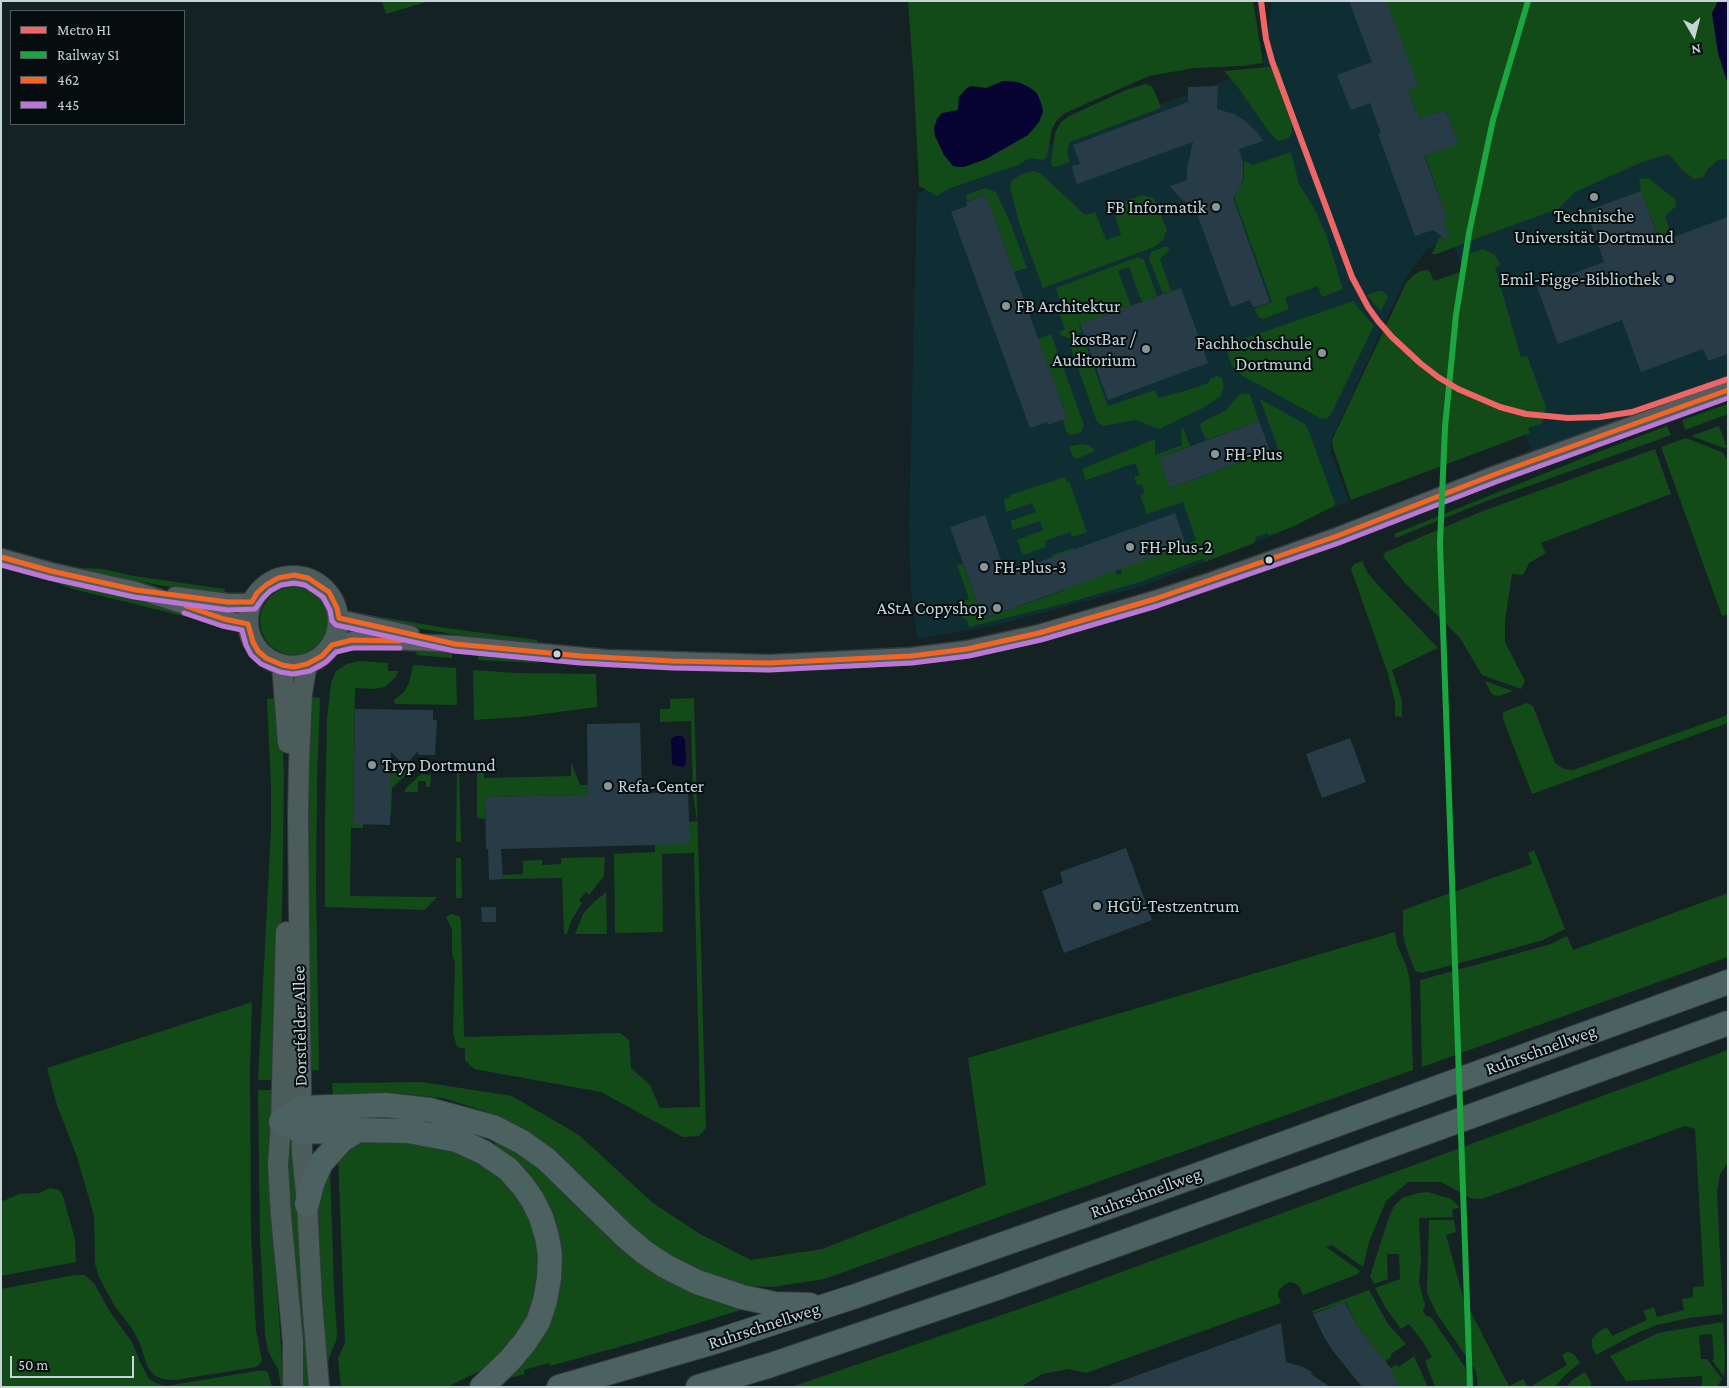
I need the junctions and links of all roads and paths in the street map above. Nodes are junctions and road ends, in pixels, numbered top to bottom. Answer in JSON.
{"nodes":[{"id":1,"x":1728,"y":390,"type":"edge"},
{"id":2,"x":1,"y":557,"type":"edge"},
{"id":3,"x":136,"y":590,"type":"junction"},
{"id":4,"x":252,"y":602,"type":"junction"},
{"id":5,"x":339,"y":618,"type":"junction"},
{"id":6,"x":248,"y":624,"type":"junction"},
{"id":7,"x":455,"y":644,"type":"junction"},
{"id":8,"x":332,"y":645,"type":"junction"},
{"id":9,"x":307,"y":664,"type":"junction"},
{"id":10,"x":282,"y":666,"type":"junction"},
{"id":11,"x":1728,"y":982,"type":"edge"},
{"id":12,"x":1728,"y":1023,"type":"edge"},
{"id":13,"x":301,"y":1108,"type":"junction"},
{"id":14,"x":292,"y":1127,"type":"junction"},
{"id":15,"x":358,"y":1130,"type":"junction"},
{"id":16,"x":307,"y":1204,"type":"junction"},
{"id":17,"x":856,"y":1296,"type":"junction"},
{"id":18,"x":319,"y":1386,"type":"edge"},
{"id":19,"x":293,"y":1387,"type":"edge"},
{"id":20,"x":482,"y":1387,"type":"edge"},
{"id":21,"x":559,"y":1387,"type":"edge"},
{"id":22,"x":698,"y":1387,"type":"edge"}],
"edges":[{"from":1,"to":7,"type":"street"},
{"from":2,"to":3,"type":"street"},
{"from":3,"to":4,"type":"street"},
{"from":3,"to":6,"type":"street"},
{"from":4,"to":5,"type":"main road"},
{"from":4,"to":6,"type":"main road"},
{"from":5,"to":7,"type":"street"},
{"from":5,"to":8,"type":"main road"},
{"from":6,"to":10,"type":"main road"},
{"from":7,"to":8,"type":"street"},
{"from":8,"to":9,"type":"main road"},
{"from":9,"to":10,"type":"main road"},
{"from":9,"to":13,"type":"main road","name":"Dorstfelder Allee"},
{"from":10,"to":14,"type":"main road","name":"Dorstfelder Allee"},
{"from":11,"to":17,"type":"highway","name":"Ruhrschnellweg"},
{"from":12,"to":22,"type":"highway"},
{"from":13,"to":14,"type":"highway"},
{"from":13,"to":17,"type":"highway"},
{"from":14,"to":15,"type":"highway"},
{"from":14,"to":16,"type":"main road","name":"Dorstfelder Allee"},
{"from":14,"to":19,"type":"main road","name":"Dorstfelder Allee"},
{"from":15,"to":16,"type":"highway"},
{"from":15,"to":20,"type":"highway"},
{"from":16,"to":18,"type":"main road","name":"Dorstfelder Allee"},
{"from":17,"to":21,"type":"highway","name":"Ruhrschnellweg"}]}
